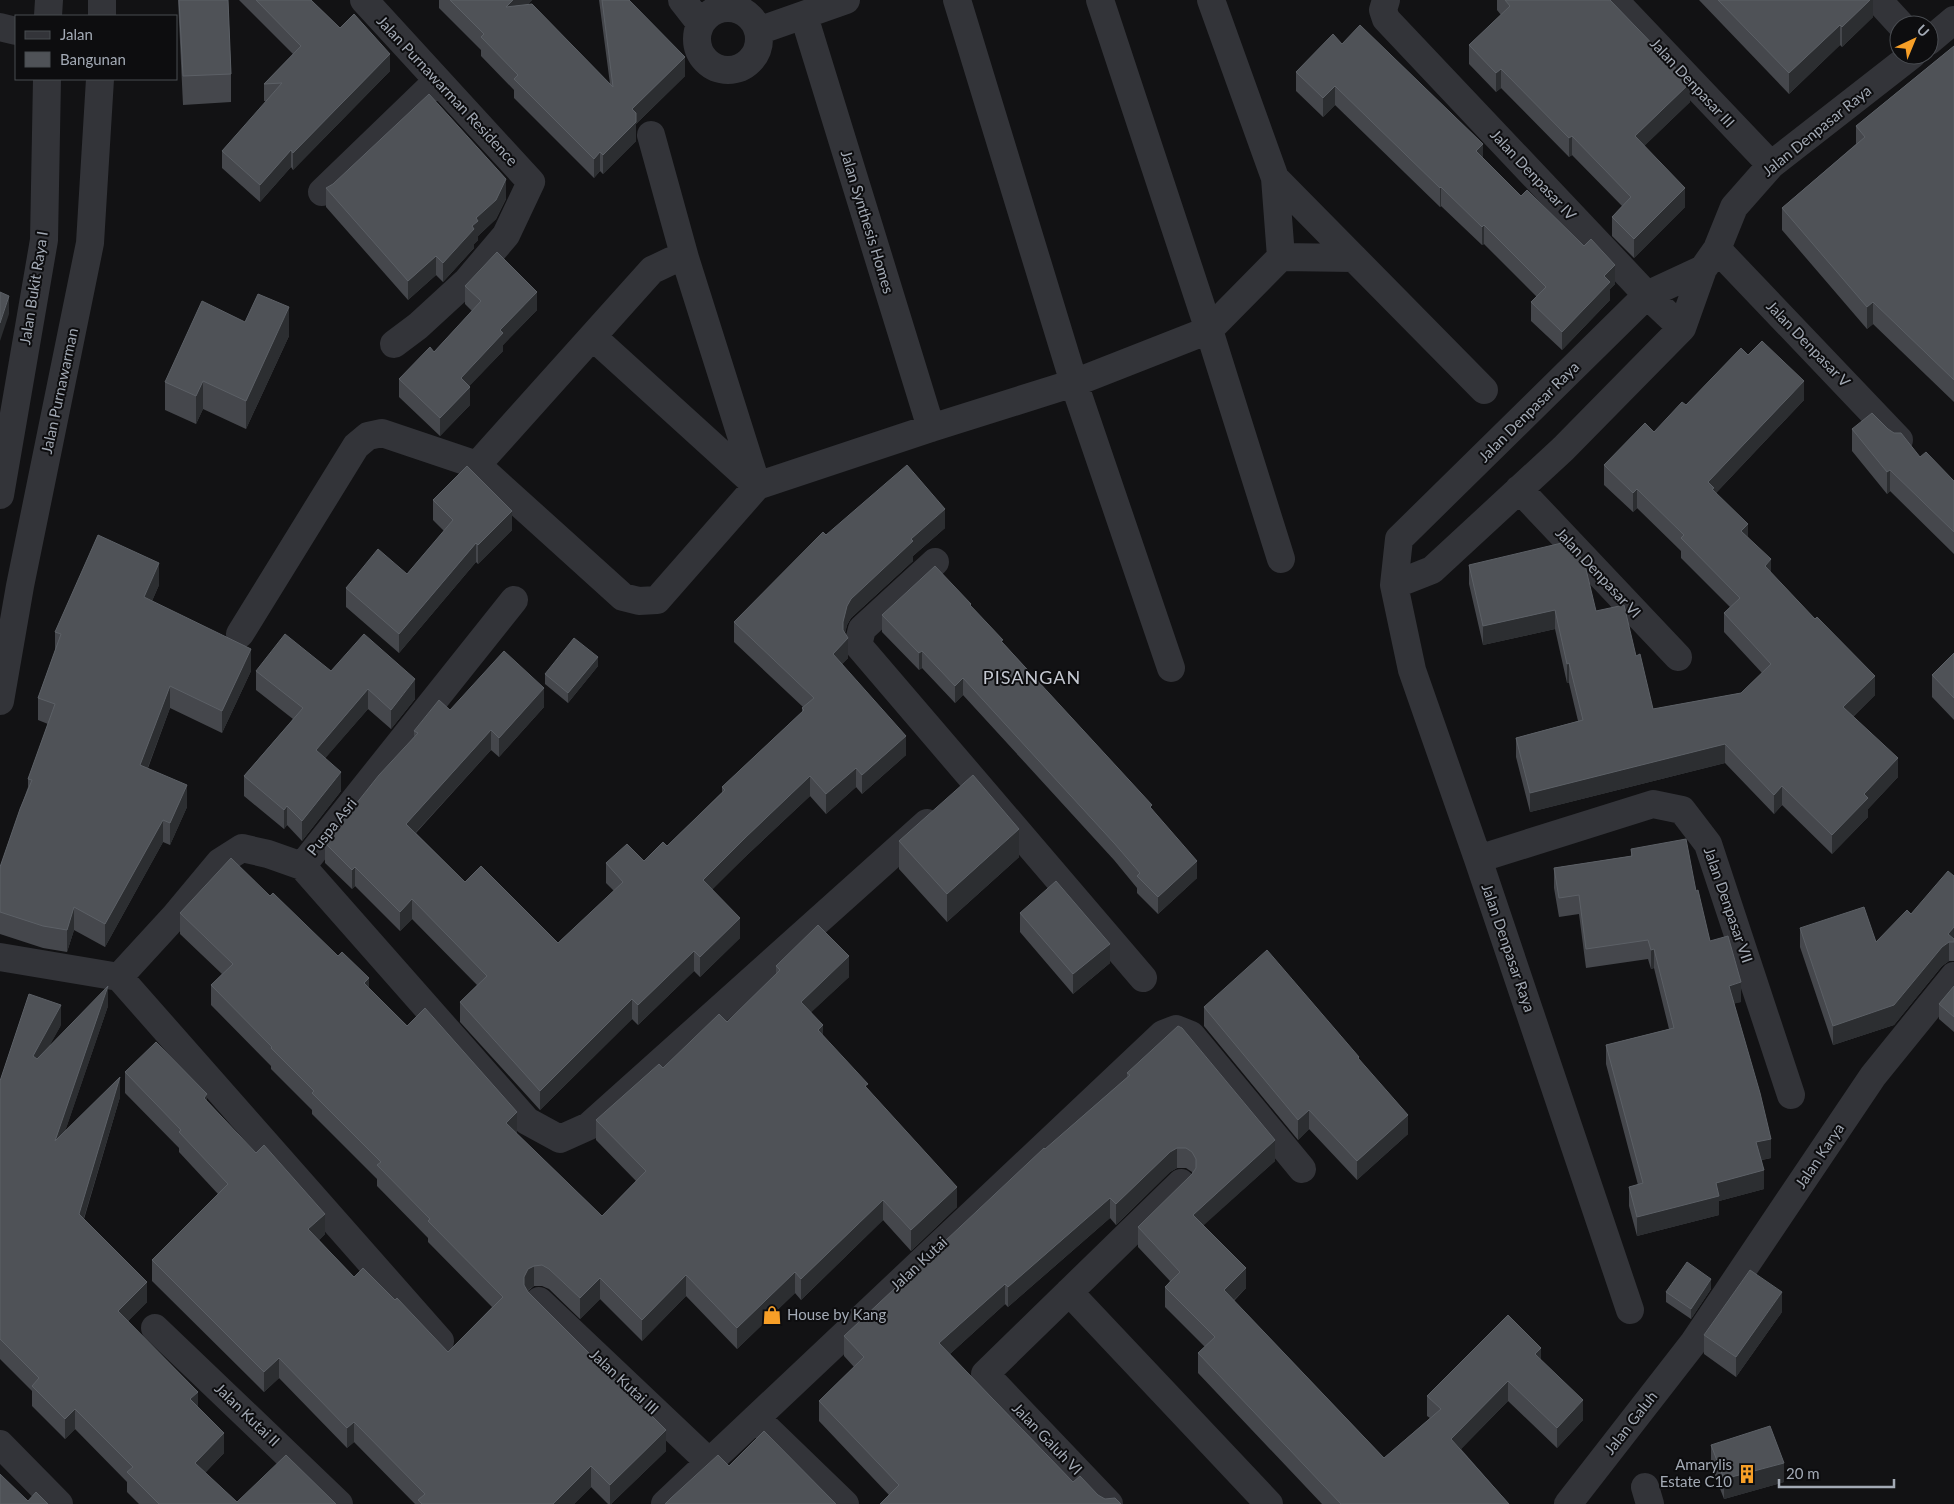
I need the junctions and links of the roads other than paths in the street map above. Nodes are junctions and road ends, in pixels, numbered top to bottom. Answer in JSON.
{"nodes":[{"id":1,"x":49,"y":0,"type":"edge"},
{"id":2,"x":102,"y":0,"type":"edge"},
{"id":3,"x":364,"y":0,"type":"edge"},
{"id":4,"x":682,"y":0,"type":"edge"},
{"id":5,"x":846,"y":0,"type":"edge"},
{"id":6,"x":957,"y":0,"type":"edge"},
{"id":7,"x":1100,"y":0,"type":"edge"},
{"id":8,"x":1211,"y":0,"type":"edge"},
{"id":9,"x":1614,"y":0,"type":"edge"},
{"id":10,"x":1878,"y":0,"type":"edge"},
{"id":11,"x":729,"y":4,"type":"edge"},
{"id":12,"x":1386,"y":10,"type":"edge"},
{"id":13,"x":48,"y":15,"type":"edge"},
{"id":14,"x":102,"y":15,"type":"edge"},
{"id":15,"x":1892,"y":15,"type":"edge"},
{"id":16,"x":804,"y":16,"type":"junction"},
{"id":17,"x":1954,"y":20,"type":"edge"},
{"id":18,"x":700,"y":23,"type":"junction"},
{"id":19,"x":0,"y":27,"type":"edge"},
{"id":20,"x":15,"y":31,"type":"edge"},
{"id":21,"x":758,"y":31,"type":"junction"},
{"id":22,"x":1939,"y":33,"type":"edge"},
{"id":23,"x":1899,"y":65,"type":"edge"},
{"id":24,"x":48,"y":80,"type":"edge"},
{"id":25,"x":100,"y":80,"type":"edge"},
{"id":26,"x":437,"y":81,"type":"junction"},
{"id":27,"x":651,"y":135,"type":"dead end"},
{"id":28,"x":1771,"y":165,"type":"junction"},
{"id":29,"x":1275,"y":178,"type":"junction"},
{"id":30,"x":322,"y":192,"type":"dead end"},
{"id":31,"x":1281,"y":257,"type":"junction"},
{"id":32,"x":685,"y":258,"type":"junction"},
{"id":33,"x":1354,"y":258,"type":"junction"},
{"id":34,"x":1710,"y":259,"type":"junction"},
{"id":35,"x":1647,"y":295,"type":"junction"},
{"id":36,"x":1682,"y":328,"type":"junction"},
{"id":37,"x":1209,"y":330,"type":"junction"},
{"id":38,"x":593,"y":337,"type":"junction"},
{"id":39,"x":394,"y":344,"type":"dead end"},
{"id":40,"x":1074,"y":383,"type":"junction"},
{"id":41,"x":1484,"y":390,"type":"dead end"},
{"id":42,"x":931,"y":428,"type":"junction"},
{"id":43,"x":1899,"y":440,"type":"edge"},
{"id":44,"x":478,"y":465,"type":"junction"},
{"id":45,"x":757,"y":486,"type":"junction"},
{"id":46,"x":1519,"y":489,"type":"junction"},
{"id":47,"x":0,"y":495,"type":"edge"},
{"id":48,"x":1281,"y":559,"type":"dead end"},
{"id":49,"x":935,"y":562,"type":"dead end"},
{"id":50,"x":1394,"y":585,"type":"junction"},
{"id":51,"x":514,"y":600,"type":"dead end"},
{"id":52,"x":7,"y":620,"type":"edge"},
{"id":53,"x":240,"y":634,"type":"dead end"},
{"id":54,"x":1678,"y":657,"type":"dead end"},
{"id":55,"x":1171,"y":668,"type":"dead end"},
{"id":56,"x":0,"y":701,"type":"edge"},
{"id":57,"x":974,"y":780,"type":"junction"},
{"id":58,"x":1478,"y":859,"type":"junction"},
{"id":59,"x":302,"y":866,"type":"junction"},
{"id":60,"x":0,"y":957,"type":"edge"},
{"id":61,"x":1954,"y":976,"type":"edge"},
{"id":62,"x":119,"y":977,"type":"junction"},
{"id":63,"x":1143,"y":978,"type":"dead end"},
{"id":64,"x":1791,"y":1095,"type":"dead end"},
{"id":65,"x":1302,"y":1169,"type":"dead end"},
{"id":66,"x":1181,"y":1183,"type":"edge"},
{"id":67,"x":1069,"y":1292,"type":"junction"},
{"id":68,"x":539,"y":1301,"type":"edge"},
{"id":69,"x":1630,"y":1310,"type":"dead end"},
{"id":70,"x":155,"y":1328,"type":"dead end"},
{"id":71,"x":440,"y":1341,"type":"edge"},
{"id":72,"x":1694,"y":1342,"type":"joint"},
{"id":73,"x":756,"y":1418,"type":"junction"},
{"id":74,"x":0,"y":1444,"type":"edge"},
{"id":75,"x":709,"y":1462,"type":"junction"},
{"id":76,"x":59,"y":1504,"type":"edge"},
{"id":77,"x":339,"y":1504,"type":"edge"},
{"id":78,"x":665,"y":1504,"type":"edge"},
{"id":79,"x":845,"y":1504,"type":"edge"},
{"id":80,"x":1109,"y":1504,"type":"edge"},
{"id":81,"x":1269,"y":1504,"type":"edge"},
{"id":82,"x":1568,"y":1504,"type":"edge"}],
"edges":[{"from":1,"to":13,"type":"street"},
{"from":2,"to":14,"type":"street"},
{"from":3,"to":26,"type":"street","name":"Jalan Purnawarman Residence"},
{"from":4,"to":18,"type":"street"},
{"from":5,"to":16,"type":"street"},
{"from":6,"to":40,"type":"street"},
{"from":7,"to":37,"type":"street"},
{"from":8,"to":29,"type":"street"},
{"from":9,"to":28,"type":"street","name":"Jalan Denpasar III"},
{"from":10,"to":15,"type":"street"},
{"from":11,"to":18,"type":"street"},
{"from":11,"to":21,"type":"street"},
{"from":12,"to":35,"type":"street","name":"Jalan Denpasar IV"},
{"from":16,"to":21,"type":"street"},
{"from":16,"to":42,"type":"street","name":"Jalan Synthesis Homes"},
{"from":17,"to":22,"type":"street"},
{"from":18,"to":21,"type":"street"},
{"from":19,"to":20,"type":"street"},
{"from":23,"to":28,"type":"street","name":"Jalan Denpasar Raya"},
{"from":24,"to":47,"type":"street","name":"Jalan Bukit Raya I"},
{"from":25,"to":52,"type":"street","name":"Jalan Purnawarman"},
{"from":26,"to":30,"type":"street"},
{"from":26,"to":39,"type":"street","name":"Jalan Purnawarman Residence"},
{"from":27,"to":32,"type":"street"},
{"from":28,"to":34,"type":"street","name":"Jalan Denpasar Raya"},
{"from":29,"to":31,"type":"street"},
{"from":29,"to":33,"type":"street"},
{"from":31,"to":33,"type":"street"},
{"from":31,"to":37,"type":"street"},
{"from":32,"to":38,"type":"street"},
{"from":32,"to":45,"type":"street"},
{"from":33,"to":41,"type":"street"},
{"from":34,"to":35,"type":"street","name":"Jalan Denpasar Raya"},
{"from":34,"to":36,"type":"street","name":"Jalan Denpasar Raya"},
{"from":34,"to":43,"type":"street","name":"Jalan Denpasar V"},
{"from":35,"to":36,"type":"street","name":"Jalan Denpasar IV"},
{"from":35,"to":50,"type":"street","name":"Jalan Denpasar Raya"},
{"from":36,"to":46,"type":"street","name":"Jalan Denpasar Raya"},
{"from":37,"to":40,"type":"street"},
{"from":37,"to":48,"type":"street"},
{"from":38,"to":44,"type":"street"},
{"from":38,"to":45,"type":"street"},
{"from":40,"to":42,"type":"street"},
{"from":40,"to":55,"type":"street"},
{"from":42,"to":45,"type":"street"},
{"from":44,"to":45,"type":"street"},
{"from":44,"to":53,"type":"street"},
{"from":46,"to":50,"type":"street","name":"Jalan Denpasar Raya"},
{"from":46,"to":54,"type":"street","name":"Jalan Denpasar VI"},
{"from":49,"to":57,"type":"street"},
{"from":50,"to":58,"type":"street","name":"Jalan Denpasar Raya"},
{"from":51,"to":59,"type":"street","name":"Puspa Asri"},
{"from":52,"to":56,"type":"street","name":"Jalan Purnawarman"},
{"from":57,"to":59,"type":"street"},
{"from":57,"to":63,"type":"street"},
{"from":58,"to":64,"type":"street","name":"Jalan Denpasar VII"},
{"from":58,"to":69,"type":"street","name":"Jalan Denpasar Raya"},
{"from":59,"to":62,"type":"street","name":"Puspa Asri"},
{"from":60,"to":62,"type":"street"},
{"from":61,"to":72,"type":"street","name":"Jalan Karya"},
{"from":62,"to":71,"type":"street"},
{"from":65,"to":73,"type":"street","name":"Jalan Kutai"},
{"from":66,"to":67,"type":"street"},
{"from":67,"to":80,"type":"street","name":"Jalan Galuh VI"},
{"from":67,"to":81,"type":"street"},
{"from":68,"to":75,"type":"street","name":"Jalan Kutai III"},
{"from":70,"to":77,"type":"street","name":"Jalan Kutai II"},
{"from":72,"to":82,"type":"street","name":"Jalan Galuh"},
{"from":73,"to":75,"type":"street","name":"Jalan Kutai"},
{"from":73,"to":79,"type":"street"},
{"from":74,"to":76,"type":"street"},
{"from":75,"to":78,"type":"street","name":"Jalan Kutai"}]}
